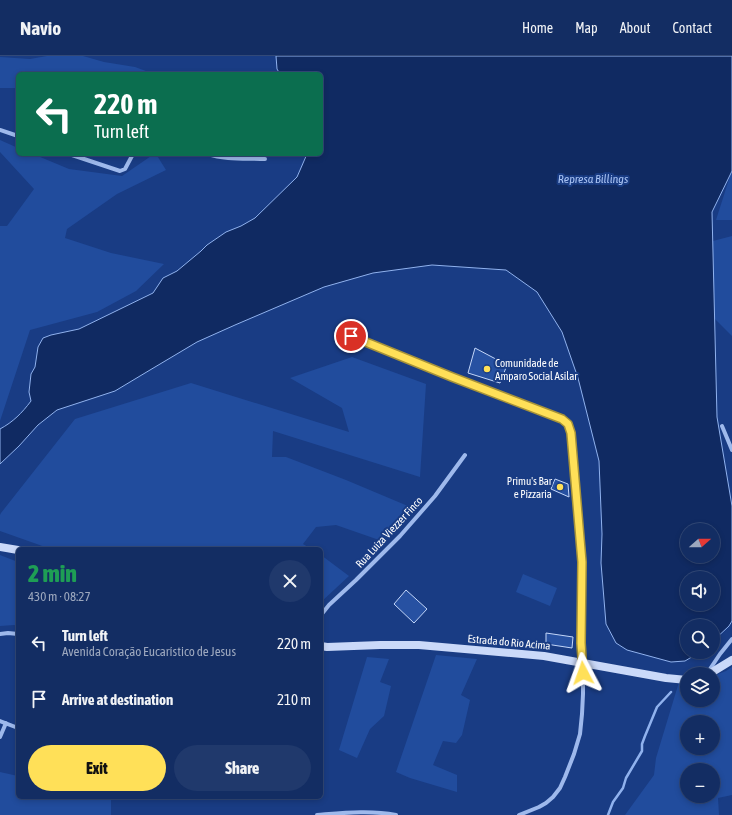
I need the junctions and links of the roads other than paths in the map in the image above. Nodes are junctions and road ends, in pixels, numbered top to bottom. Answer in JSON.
{"nodes":[{"id":1,"x":0,"y":130,"type":"edge"},
{"id":2,"x":16,"y":135,"type":"edge"},
{"id":3,"x":75,"y":156,"type":"edge"},
{"id":4,"x":132,"y":156,"type":"edge"},
{"id":5,"x":212,"y":156,"type":"edge"},
{"id":6,"x":265,"y":159,"type":"dead end"},
{"id":7,"x":351,"y":336,"type":"dead end"},
{"id":8,"x":722,"y":426,"type":"dead end"},
{"id":9,"x":732,"y":450,"type":"edge"},
{"id":10,"x":465,"y":455,"type":"dead end"},
{"id":11,"x":0,"y":548,"type":"edge"},
{"id":12,"x":16,"y":550,"type":"edge"},
{"id":13,"x":323,"y":612,"type":"edge"},
{"id":14,"x":0,"y":634,"type":"edge"},
{"id":15,"x":16,"y":634,"type":"edge"},
{"id":16,"x":732,"y":639,"type":"edge"},
{"id":17,"x":323,"y":647,"type":"edge"},
{"id":18,"x":732,"y":660,"type":"edge"},
{"id":19,"x":582,"y":662,"type":"junction"},
{"id":20,"x":712,"y":667,"type":"edge"},
{"id":21,"x":720,"y":667,"type":"edge"},
{"id":22,"x":680,"y":679,"type":"edge"},
{"id":23,"x":0,"y":721,"type":"edge"},
{"id":24,"x":6,"y":723,"type":"junction"},
{"id":25,"x":16,"y":727,"type":"edge"},
{"id":26,"x":0,"y":737,"type":"edge"},
{"id":27,"x":317,"y":815,"type":"edge"},
{"id":28,"x":396,"y":815,"type":"edge"},
{"id":29,"x":519,"y":815,"type":"edge"}],
"edges":[{"from":1,"to":2,"type":"street"},
{"from":3,"to":4,"type":"street"},
{"from":5,"to":6,"type":"street"},
{"from":7,"to":19,"type":"street"},
{"from":8,"to":9,"type":"street"},
{"from":10,"to":13,"type":"street","name":"Rua Luiza Viezzer Finco"},
{"from":11,"to":12,"type":"main road"},
{"from":14,"to":15,"type":"street"},
{"from":16,"to":20,"type":"street"},
{"from":17,"to":19,"type":"main road","name":"Estrada do Rio Acima"},
{"from":18,"to":21,"type":"main road"},
{"from":19,"to":22,"type":"main road","name":"Estrada do Rio Acima"},
{"from":19,"to":29,"type":"street"},
{"from":23,"to":24,"type":"street"},
{"from":24,"to":25,"type":"street"},
{"from":24,"to":26,"type":"street"},
{"from":27,"to":28,"type":"street"}]}
